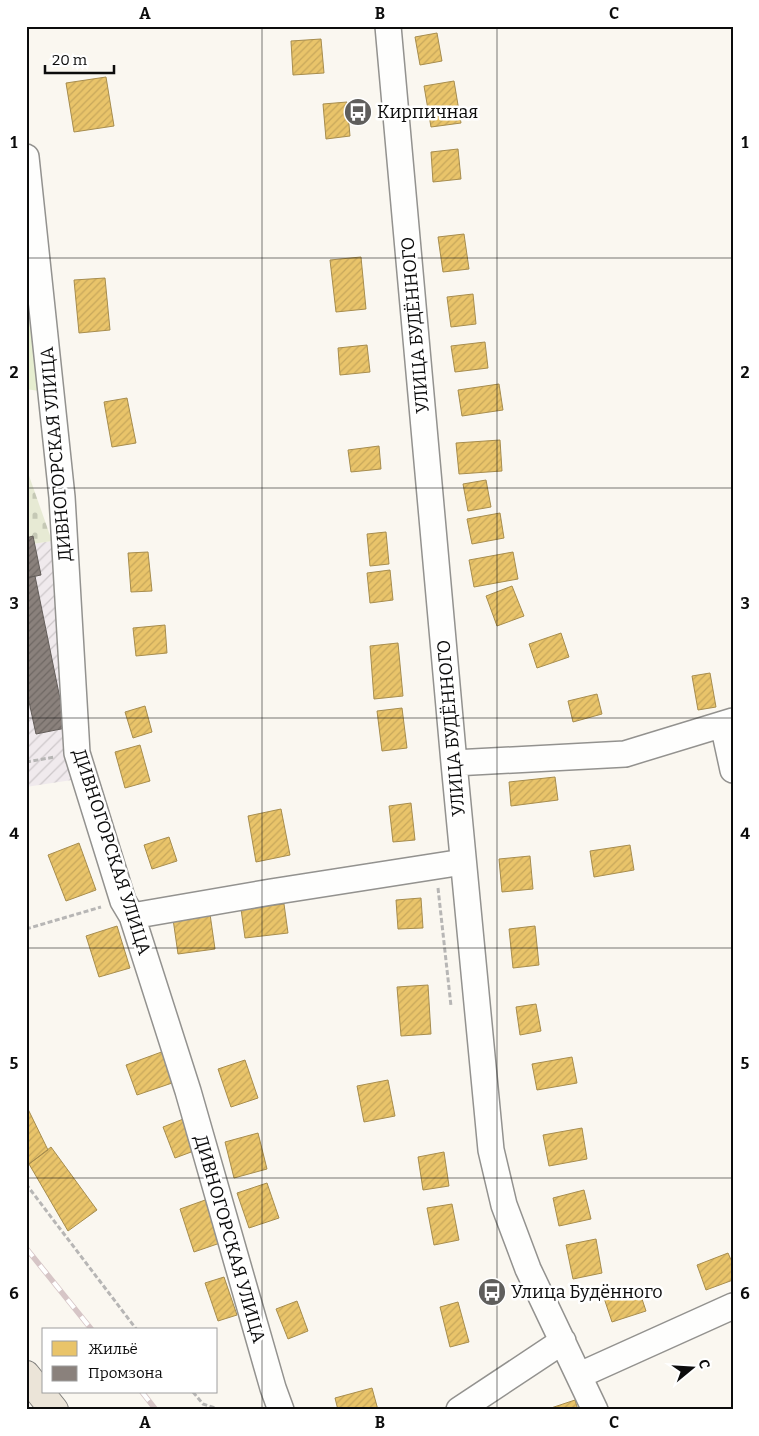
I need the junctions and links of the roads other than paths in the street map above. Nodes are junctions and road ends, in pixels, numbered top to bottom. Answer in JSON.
{"nodes":[{"id":1,"x":388,"y":26,"type":"edge"},
{"id":2,"x":26,"y":157,"type":"edge"},
{"id":3,"x":728,"y":723,"type":"edge"},
{"id":4,"x":454,"y":763,"type":"junction"},
{"id":5,"x":733,"y":770,"type":"edge"},
{"id":6,"x":463,"y":862,"type":"junction"},
{"id":7,"x":128,"y":908,"type":"junction"},
{"id":8,"x":733,"y":1306,"type":"edge"},
{"id":9,"x":563,"y":1341,"type":"junction"},
{"id":10,"x":26,"y":1375,"type":"edge"},
{"id":11,"x":580,"y":1375,"type":"junction"},
{"id":12,"x":54,"y":1410,"type":"edge"},
{"id":13,"x":281,"y":1410,"type":"edge"},
{"id":14,"x":459,"y":1410,"type":"edge"},
{"id":15,"x":595,"y":1410,"type":"edge"}],
"edges":[{"from":1,"to":4,"type":"street","name":"УЛИЦА БУДЁННОГО"},
{"from":2,"to":7,"type":"street","name":"ДИВНОГОРСКАЯ УЛИЦА"},
{"from":3,"to":4,"type":"street"},
{"from":3,"to":5,"type":"street"},
{"from":4,"to":6,"type":"street","name":"УЛИЦА БУДЁННОГО"},
{"from":6,"to":7,"type":"street"},
{"from":6,"to":9,"type":"street","name":"УЛИЦА БУДЁННОГО"},
{"from":7,"to":13,"type":"street","name":"ДИВНОГОРСКАЯ УЛИЦА"},
{"from":8,"to":11,"type":"street"},
{"from":9,"to":11,"type":"street","name":"УЛИЦА БУДЁННОГО"},
{"from":9,"to":14,"type":"street"},
{"from":10,"to":12,"type":"main road"},
{"from":11,"to":15,"type":"street","name":"УЛИЦА БУДЁННОГО"}]}
